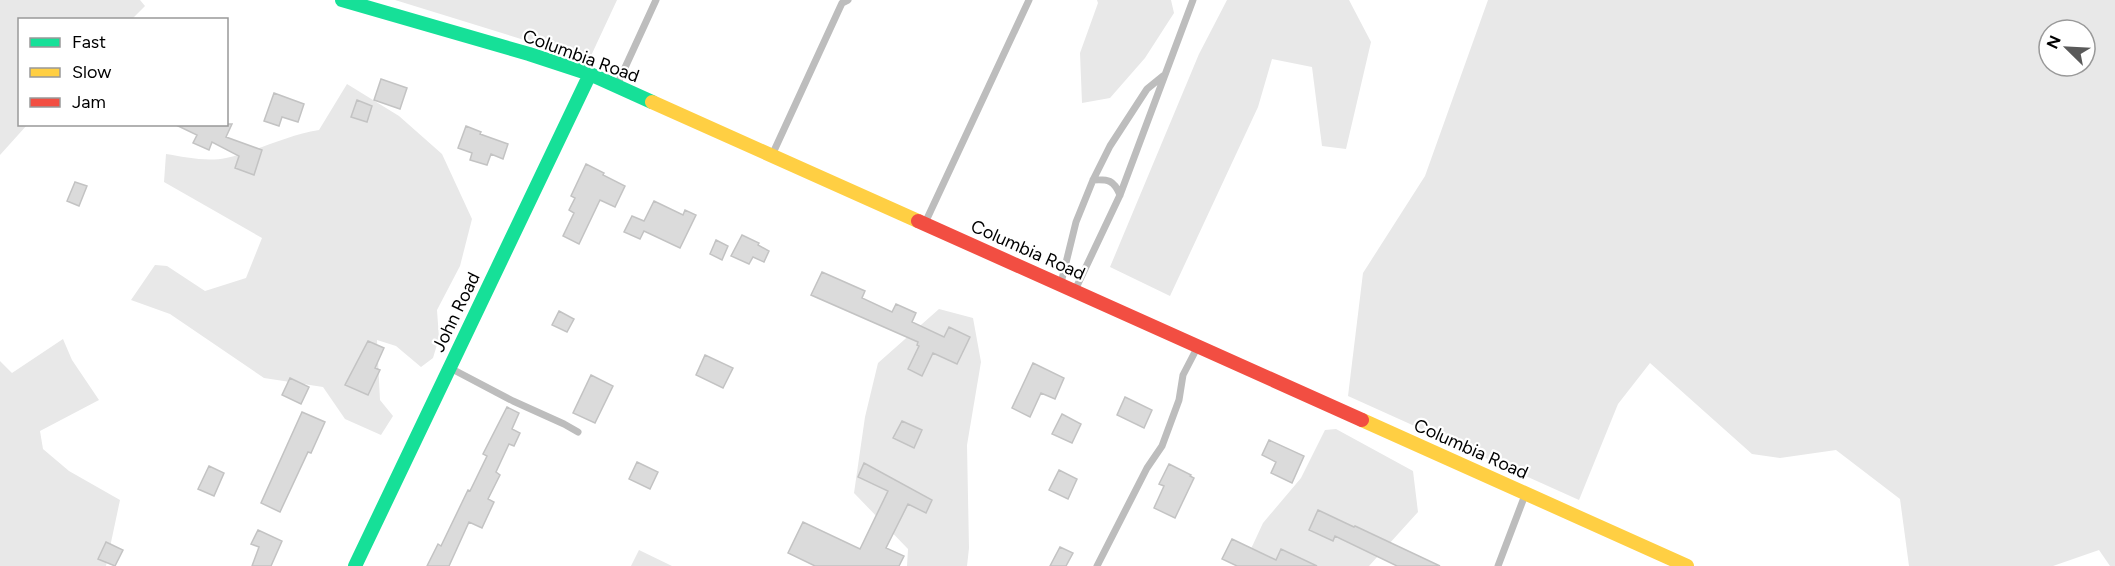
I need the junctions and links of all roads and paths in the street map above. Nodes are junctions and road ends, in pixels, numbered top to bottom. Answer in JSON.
{"nodes":[{"id":1,"x":342,"y":0,"type":"edge"},
{"id":2,"x":656,"y":0,"type":"edge"},
{"id":3,"x":848,"y":0,"type":"edge"},
{"id":4,"x":1029,"y":0,"type":"edge"},
{"id":5,"x":1193,"y":0,"type":"edge"},
{"id":6,"x":590,"y":74,"type":"junction"},
{"id":7,"x":1166,"y":75,"type":"junction"},
{"id":8,"x":616,"y":86,"type":"junction"},
{"id":9,"x":772,"y":155,"type":"junction"},
{"id":10,"x":1092,"y":180,"type":"junction"},
{"id":11,"x":1120,"y":195,"type":"junction"},
{"id":12,"x":925,"y":223,"type":"junction"},
{"id":13,"x":1060,"y":284,"type":"junction"},
{"id":14,"x":1074,"y":291,"type":"junction"},
{"id":15,"x":1198,"y":345,"type":"junction"},
{"id":16,"x":450,"y":367,"type":"junction"},
{"id":17,"x":578,"y":432,"type":"dead end"},
{"id":18,"x":1526,"y":493,"type":"junction"},
{"id":19,"x":355,"y":566,"type":"edge"},
{"id":20,"x":1097,"y":566,"type":"edge"},
{"id":21,"x":1498,"y":566,"type":"edge"},
{"id":22,"x":1687,"y":566,"type":"edge"}],
"edges":[{"from":1,"to":6,"type":"main road","name":"Columbia Road"},
{"from":2,"to":8,"type":"lane"},
{"from":3,"to":9,"type":"lane"},
{"from":4,"to":12,"type":"lane"},
{"from":5,"to":7,"type":"lane"},
{"from":6,"to":8,"type":"main road","name":"Columbia Road"},
{"from":6,"to":16,"type":"main road","name":"John Road"},
{"from":7,"to":10,"type":"lane"},
{"from":7,"to":11,"type":"lane"},
{"from":8,"to":9,"type":"main road","name":"Columbia Road"},
{"from":9,"to":12,"type":"main road","name":"Columbia Road"},
{"from":10,"to":11,"type":"lane"},
{"from":10,"to":13,"type":"lane"},
{"from":11,"to":14,"type":"lane"},
{"from":12,"to":13,"type":"main road","name":"Columbia Road"},
{"from":13,"to":14,"type":"main road","name":"Columbia Road"},
{"from":14,"to":15,"type":"main road","name":"Columbia Road"},
{"from":15,"to":18,"type":"main road","name":"Columbia Road"},
{"from":15,"to":20,"type":"lane"},
{"from":16,"to":17,"type":"lane"},
{"from":16,"to":19,"type":"main road","name":"John Road"},
{"from":18,"to":21,"type":"lane"},
{"from":18,"to":22,"type":"main road","name":"Columbia Road"}]}
